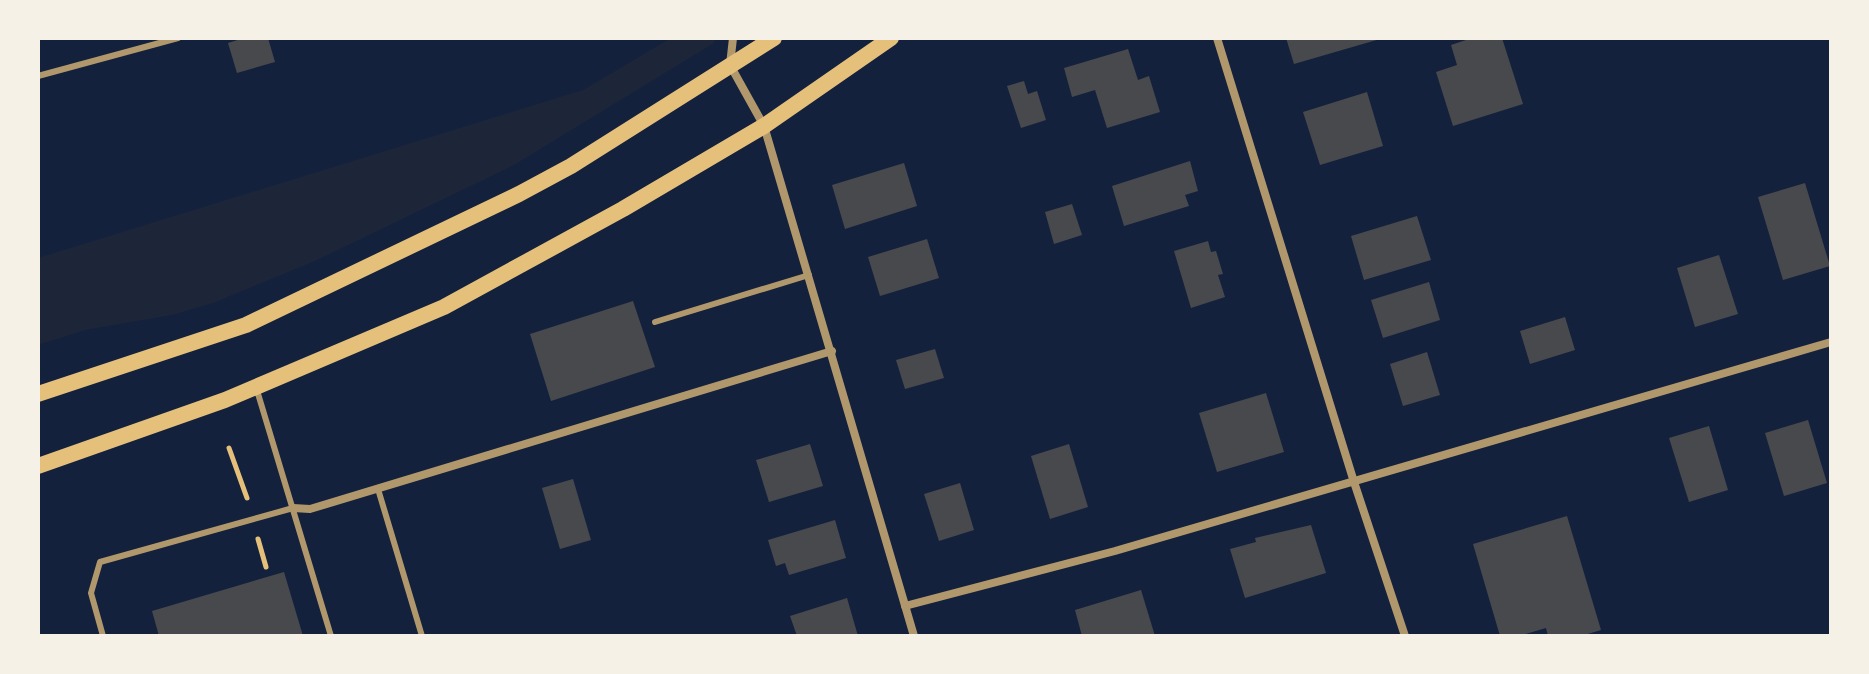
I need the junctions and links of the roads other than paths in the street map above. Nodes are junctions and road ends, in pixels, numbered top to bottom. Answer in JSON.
{"nodes":[{"id":1,"x":178,"y":38,"type":"edge"},
{"id":2,"x":733,"y":38,"type":"edge"},
{"id":3,"x":774,"y":38,"type":"edge"},
{"id":4,"x":891,"y":38,"type":"edge"},
{"id":5,"x":1217,"y":38,"type":"edge"},
{"id":6,"x":730,"y":65,"type":"junction"},
{"id":7,"x":38,"y":76,"type":"edge"},
{"id":8,"x":764,"y":126,"type":"junction"},
{"id":9,"x":809,"y":275,"type":"junction"},
{"id":10,"x":655,"y":322,"type":"dead end"},
{"id":11,"x":1831,"y":342,"type":"edge"},
{"id":12,"x":832,"y":351,"type":"junction"},
{"id":13,"x":256,"y":387,"type":"junction"},
{"id":14,"x":38,"y":394,"type":"edge"},
{"id":15,"x":38,"y":466,"type":"edge"},
{"id":16,"x":1354,"y":482,"type":"junction"},
{"id":17,"x":378,"y":489,"type":"junction"},
{"id":18,"x":293,"y":508,"type":"junction"},
{"id":19,"x":905,"y":606,"type":"junction"},
{"id":20,"x":103,"y":636,"type":"edge"},
{"id":21,"x":331,"y":636,"type":"edge"},
{"id":22,"x":422,"y":636,"type":"edge"},
{"id":23,"x":914,"y":636,"type":"edge"},
{"id":24,"x":1405,"y":636,"type":"edge"}],
"edges":[{"from":1,"to":7,"type":"lane"},
{"from":2,"to":6,"type":"street"},
{"from":3,"to":6,"type":"main road"},
{"from":4,"to":8,"type":"main road"},
{"from":5,"to":16,"type":"street"},
{"from":6,"to":8,"type":"street"},
{"from":6,"to":14,"type":"main road"},
{"from":8,"to":9,"type":"street"},
{"from":8,"to":13,"type":"main road"},
{"from":9,"to":10,"type":"lane"},
{"from":9,"to":12,"type":"street"},
{"from":11,"to":16,"type":"street"},
{"from":12,"to":17,"type":"street"},
{"from":12,"to":19,"type":"street"},
{"from":13,"to":15,"type":"main road"},
{"from":13,"to":18,"type":"lane"},
{"from":16,"to":19,"type":"street"},
{"from":16,"to":24,"type":"street"},
{"from":17,"to":18,"type":"street"},
{"from":17,"to":22,"type":"lane"},
{"from":18,"to":20,"type":"lane"},
{"from":18,"to":21,"type":"lane"},
{"from":19,"to":23,"type":"street"}]}
